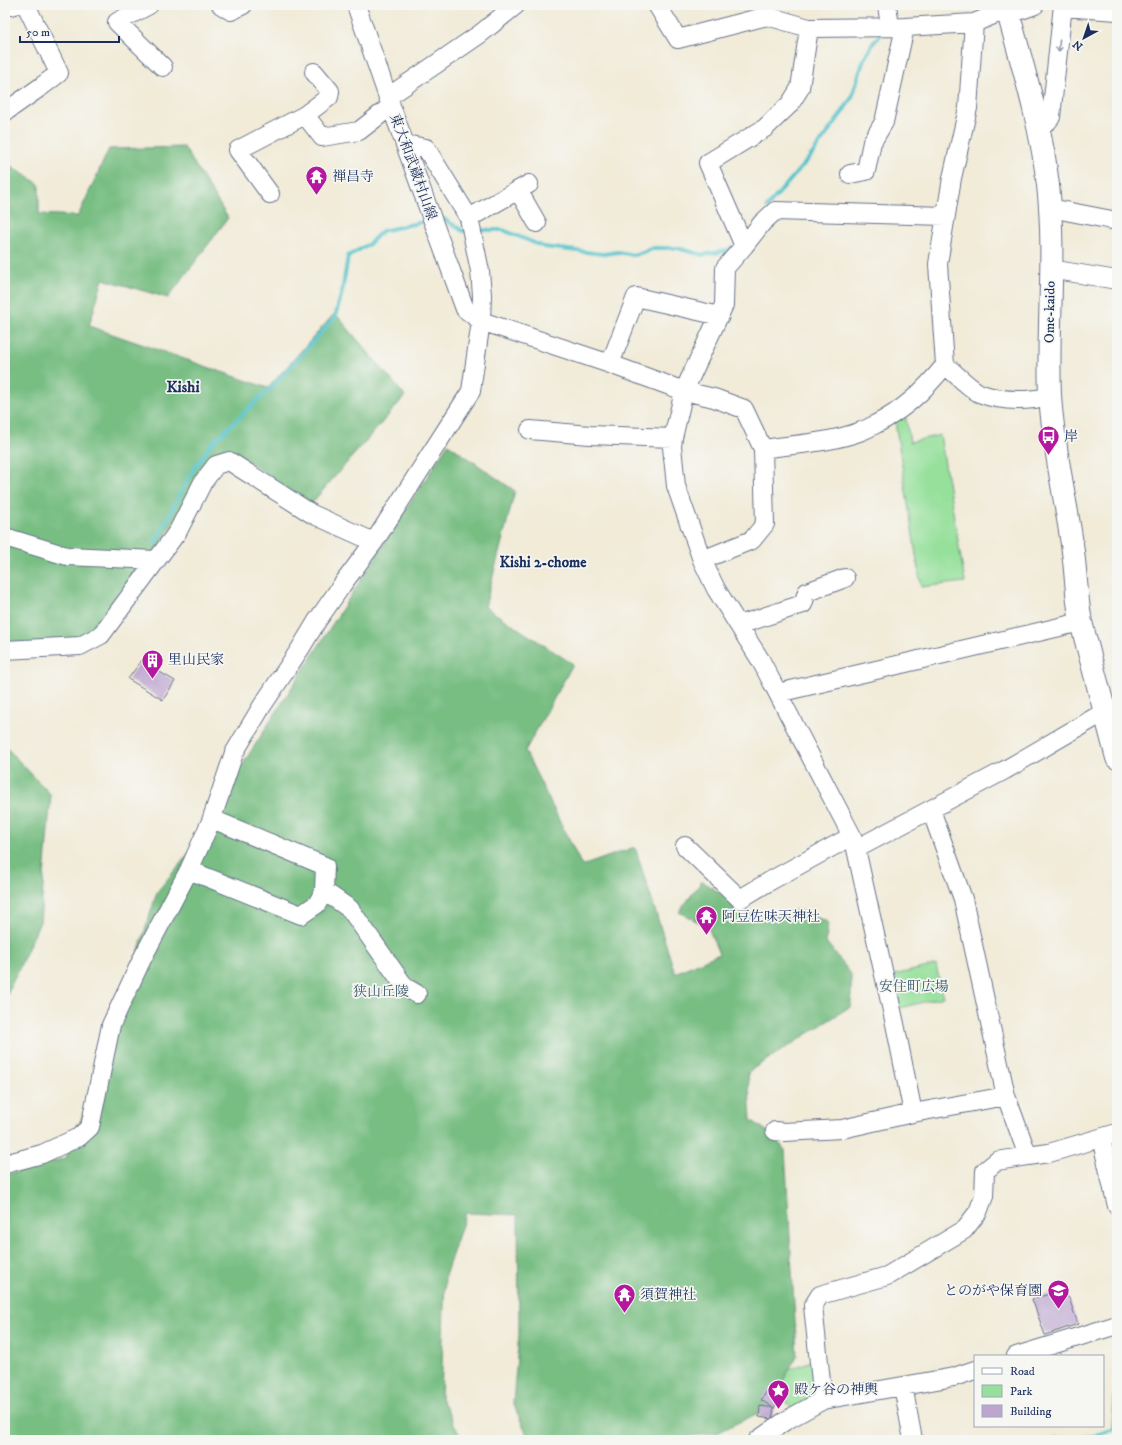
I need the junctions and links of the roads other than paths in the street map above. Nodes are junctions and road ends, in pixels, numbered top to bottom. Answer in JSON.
{"nodes":[{"id":1,"x":15,"y":5,"type":"edge"},
{"id":2,"x":26,"y":5,"type":"edge"},
{"id":3,"x":149,"y":5,"type":"edge"},
{"id":4,"x":220,"y":5,"type":"edge"},
{"id":5,"x":243,"y":5,"type":"edge"},
{"id":6,"x":356,"y":5,"type":"edge"},
{"id":7,"x":516,"y":5,"type":"edge"},
{"id":8,"x":657,"y":5,"type":"edge"},
{"id":9,"x":887,"y":5,"type":"edge"},
{"id":10,"x":1035,"y":5,"type":"edge"},
{"id":11,"x":1063,"y":6,"type":"edge"},
{"id":12,"x":5,"y":7,"type":"edge"},
{"id":13,"x":1007,"y":9,"type":"edge"},
{"id":14,"x":764,"y":10,"type":"edge"},
{"id":15,"x":1117,"y":11,"type":"edge"},
{"id":16,"x":974,"y":23,"type":"junction"},
{"id":17,"x":898,"y":27,"type":"junction"},
{"id":18,"x":809,"y":28,"type":"junction"},
{"id":19,"x":163,"y":67,"type":"dead end"},
{"id":20,"x":314,"y":72,"type":"dead end"},
{"id":21,"x":390,"y":102,"type":"junction"},
{"id":22,"x":5,"y":112,"type":"edge"},
{"id":23,"x":305,"y":115,"type":"junction"},
{"id":24,"x":1038,"y":126,"type":"junction"},
{"id":25,"x":405,"y":144,"type":"junction"},
{"id":26,"x":850,"y":174,"type":"dead end"},
{"id":27,"x":270,"y":194,"type":"dead end"},
{"id":28,"x":1050,"y":208,"type":"junction"},
{"id":29,"x":946,"y":216,"type":"junction"},
{"id":30,"x":1117,"y":221,"type":"edge"},
{"id":31,"x":537,"y":222,"type":"dead end"},
{"id":32,"x":471,"y":227,"type":"junction"},
{"id":33,"x":742,"y":240,"type":"junction"},
{"id":34,"x":1050,"y":269,"type":"junction"},
{"id":35,"x":1117,"y":280,"type":"edge"},
{"id":36,"x":720,"y":316,"type":"junction"},
{"id":37,"x":481,"y":321,"type":"junction"},
{"id":38,"x":610,"y":364,"type":"junction"},
{"id":39,"x":945,"y":365,"type":"junction"},
{"id":40,"x":684,"y":391,"type":"junction"},
{"id":41,"x":1050,"y":398,"type":"junction"},
{"id":42,"x":530,"y":430,"type":"dead end"},
{"id":43,"x":673,"y":438,"type":"junction"},
{"id":44,"x":763,"y":449,"type":"junction"},
{"id":45,"x":5,"y":537,"type":"edge"},
{"id":46,"x":374,"y":542,"type":"junction"},
{"id":47,"x":156,"y":560,"type":"junction"},
{"id":48,"x":702,"y":560,"type":"junction"},
{"id":49,"x":845,"y":578,"type":"dead end"},
{"id":50,"x":1081,"y":622,"type":"junction"},
{"id":51,"x":739,"y":625,"type":"junction"},
{"id":52,"x":5,"y":650,"type":"edge"},
{"id":53,"x":778,"y":693,"type":"junction"},
{"id":54,"x":1111,"y":711,"type":"edge"},
{"id":55,"x":1117,"y":758,"type":"edge"},
{"id":56,"x":931,"y":810,"type":"junction"},
{"id":57,"x":211,"y":821,"type":"junction"},
{"id":58,"x":854,"y":842,"type":"junction"},
{"id":59,"x":685,"y":846,"type":"dead end"},
{"id":60,"x":189,"y":870,"type":"junction"},
{"id":61,"x":324,"y":891,"type":"junction"},
{"id":62,"x":417,"y":994,"type":"dead end"},
{"id":63,"x":1006,"y":1096,"type":"junction"},
{"id":64,"x":913,"y":1113,"type":"junction"},
{"id":65,"x":775,"y":1131,"type":"dead end"},
{"id":66,"x":1109,"y":1136,"type":"edge"},
{"id":67,"x":1028,"y":1156,"type":"junction"},
{"id":68,"x":5,"y":1164,"type":"edge"},
{"id":69,"x":1117,"y":1206,"type":"edge"},
{"id":70,"x":1117,"y":1325,"type":"edge"},
{"id":71,"x":1019,"y":1355,"type":"edge"},
{"id":72,"x":974,"y":1370,"type":"edge"},
{"id":73,"x":903,"y":1386,"type":"junction"},
{"id":74,"x":823,"y":1400,"type":"junction"},
{"id":75,"x":758,"y":1440,"type":"edge"},
{"id":76,"x":913,"y":1440,"type":"edge"}],
"edges":[{"from":1,"to":12,"type":"street"},
{"from":2,"to":22,"type":"street"},
{"from":3,"to":19,"type":"street"},
{"from":4,"to":5,"type":"street"},
{"from":6,"to":21,"type":"street","name":"東大和武蔵村山線"},
{"from":7,"to":21,"type":"street"},
{"from":8,"to":14,"type":"street"},
{"from":9,"to":17,"type":"street"},
{"from":10,"to":13,"type":"street"},
{"from":11,"to":15,"type":"street"},
{"from":11,"to":24,"type":"street","one_way":true},
{"from":13,"to":16,"type":"street"},
{"from":13,"to":24,"type":"main road","name":"Ome-kaido"},
{"from":14,"to":18,"type":"street"},
{"from":16,"to":17,"type":"street"},
{"from":16,"to":29,"type":"street"},
{"from":17,"to":18,"type":"street"},
{"from":17,"to":26,"type":"street"},
{"from":18,"to":33,"type":"street"},
{"from":20,"to":23,"type":"street"},
{"from":21,"to":23,"type":"street"},
{"from":21,"to":25,"type":"street","name":"東大和武蔵村山線"},
{"from":23,"to":27,"type":"street"},
{"from":24,"to":28,"type":"main road","name":"Ome-kaido"},
{"from":25,"to":32,"type":"street"},
{"from":25,"to":37,"type":"street","name":"東大和武蔵村山線"},
{"from":28,"to":30,"type":"street"},
{"from":28,"to":34,"type":"main road","name":"Ome-kaido"},
{"from":29,"to":33,"type":"street"},
{"from":29,"to":39,"type":"street"},
{"from":31,"to":32,"type":"street"},
{"from":32,"to":37,"type":"street"},
{"from":33,"to":36,"type":"street"},
{"from":34,"to":35,"type":"street"},
{"from":34,"to":41,"type":"main road","name":"Ome-kaido"},
{"from":36,"to":38,"type":"street"},
{"from":36,"to":40,"type":"street"},
{"from":37,"to":38,"type":"street","name":"東大和武蔵村山線"},
{"from":37,"to":46,"type":"street"},
{"from":38,"to":40,"type":"street","name":"東大和武蔵村山線"},
{"from":39,"to":41,"type":"street"},
{"from":39,"to":44,"type":"street"},
{"from":40,"to":43,"type":"street"},
{"from":40,"to":44,"type":"street","name":"東大和武蔵村山線"},
{"from":41,"to":50,"type":"main road","name":"Ome-kaido"},
{"from":42,"to":43,"type":"street"},
{"from":43,"to":48,"type":"street"},
{"from":44,"to":48,"type":"street"},
{"from":45,"to":47,"type":"street"},
{"from":46,"to":47,"type":"street"},
{"from":46,"to":57,"type":"street"},
{"from":47,"to":52,"type":"street"},
{"from":48,"to":51,"type":"street"},
{"from":49,"to":51,"type":"street"},
{"from":50,"to":53,"type":"street"},
{"from":50,"to":54,"type":"main road","name":"Ome-kaido"},
{"from":51,"to":53,"type":"street"},
{"from":53,"to":58,"type":"street"},
{"from":54,"to":55,"type":"main road","name":"Ome-kaido"},
{"from":54,"to":56,"type":"street"},
{"from":56,"to":58,"type":"street"},
{"from":56,"to":63,"type":"street"},
{"from":57,"to":60,"type":"street"},
{"from":57,"to":61,"type":"street"},
{"from":58,"to":59,"type":"street"},
{"from":58,"to":64,"type":"street"},
{"from":60,"to":61,"type":"street"},
{"from":60,"to":68,"type":"street"},
{"from":61,"to":62,"type":"street"},
{"from":63,"to":64,"type":"street"},
{"from":63,"to":67,"type":"street"},
{"from":64,"to":65,"type":"street"},
{"from":66,"to":67,"type":"street"},
{"from":66,"to":69,"type":"street"},
{"from":67,"to":74,"type":"street"},
{"from":70,"to":71,"type":"street"},
{"from":72,"to":73,"type":"street"},
{"from":73,"to":74,"type":"street"},
{"from":73,"to":76,"type":"street"},
{"from":74,"to":75,"type":"street"}]}
